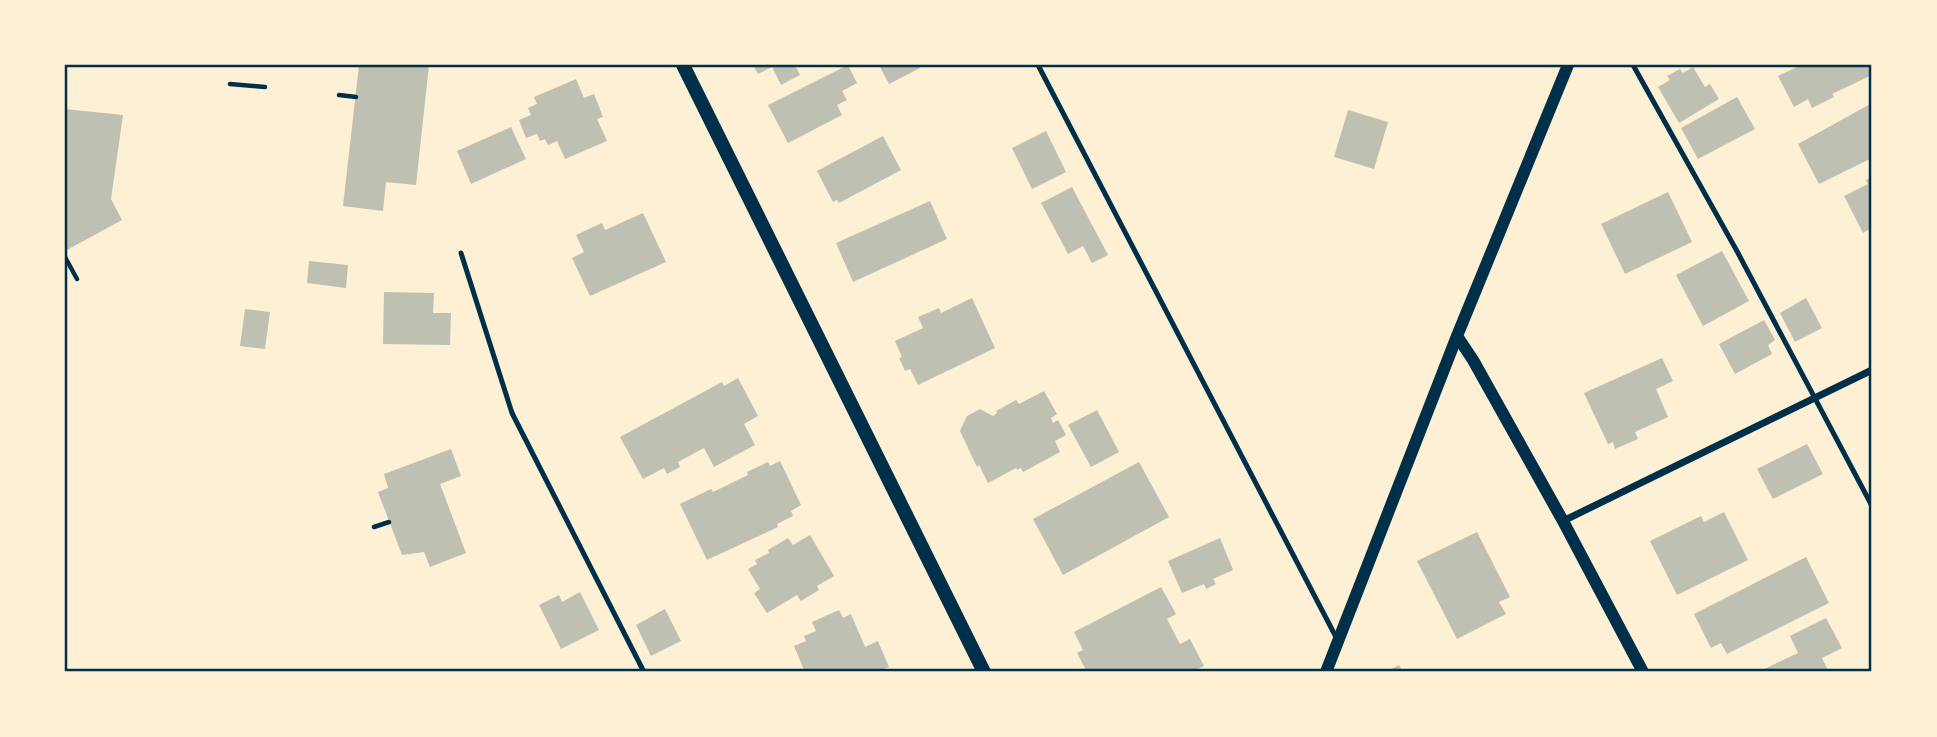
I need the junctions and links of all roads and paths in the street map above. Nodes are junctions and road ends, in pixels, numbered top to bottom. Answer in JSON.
{"nodes":[{"id":1,"x":683,"y":65,"type":"edge"},
{"id":2,"x":1038,"y":65,"type":"edge"},
{"id":3,"x":1568,"y":65,"type":"edge"},
{"id":4,"x":1633,"y":65,"type":"edge"},
{"id":5,"x":230,"y":84,"type":"dead end"},
{"id":6,"x":265,"y":87,"type":"dead end"},
{"id":7,"x":339,"y":95,"type":"dead end"},
{"id":8,"x":356,"y":97,"type":"dead end"},
{"id":9,"x":461,"y":253,"type":"dead end"},
{"id":10,"x":65,"y":257,"type":"edge"},
{"id":11,"x":77,"y":279,"type":"dead end"},
{"id":12,"x":1457,"y":337,"type":"junction"},
{"id":13,"x":1872,"y":370,"type":"edge"},
{"id":14,"x":1815,"y":399,"type":"junction"},
{"id":15,"x":1872,"y":506,"type":"edge"},
{"id":16,"x":1563,"y":521,"type":"junction"},
{"id":17,"x":389,"y":522,"type":"dead end"},
{"id":18,"x":374,"y":527,"type":"dead end"},
{"id":19,"x":1339,"y":642,"type":"junction"},
{"id":20,"x":644,"y":672,"type":"edge"},
{"id":21,"x":984,"y":672,"type":"edge"},
{"id":22,"x":1326,"y":672,"type":"edge"},
{"id":23,"x":1643,"y":672,"type":"edge"}],
"edges":[{"from":1,"to":21,"type":"main road"},
{"from":2,"to":19,"type":"lane"},
{"from":3,"to":12,"type":"street"},
{"from":4,"to":14,"type":"lane"},
{"from":5,"to":6,"type":"path"},
{"from":7,"to":8,"type":"path"},
{"from":9,"to":20,"type":"lane"},
{"from":10,"to":11,"type":"path"},
{"from":12,"to":16,"type":"street"},
{"from":12,"to":19,"type":"street"},
{"from":13,"to":14,"type":"street"},
{"from":14,"to":15,"type":"lane"},
{"from":14,"to":16,"type":"street"},
{"from":16,"to":23,"type":"street"},
{"from":17,"to":18,"type":"path"},
{"from":19,"to":22,"type":"street"}]}
